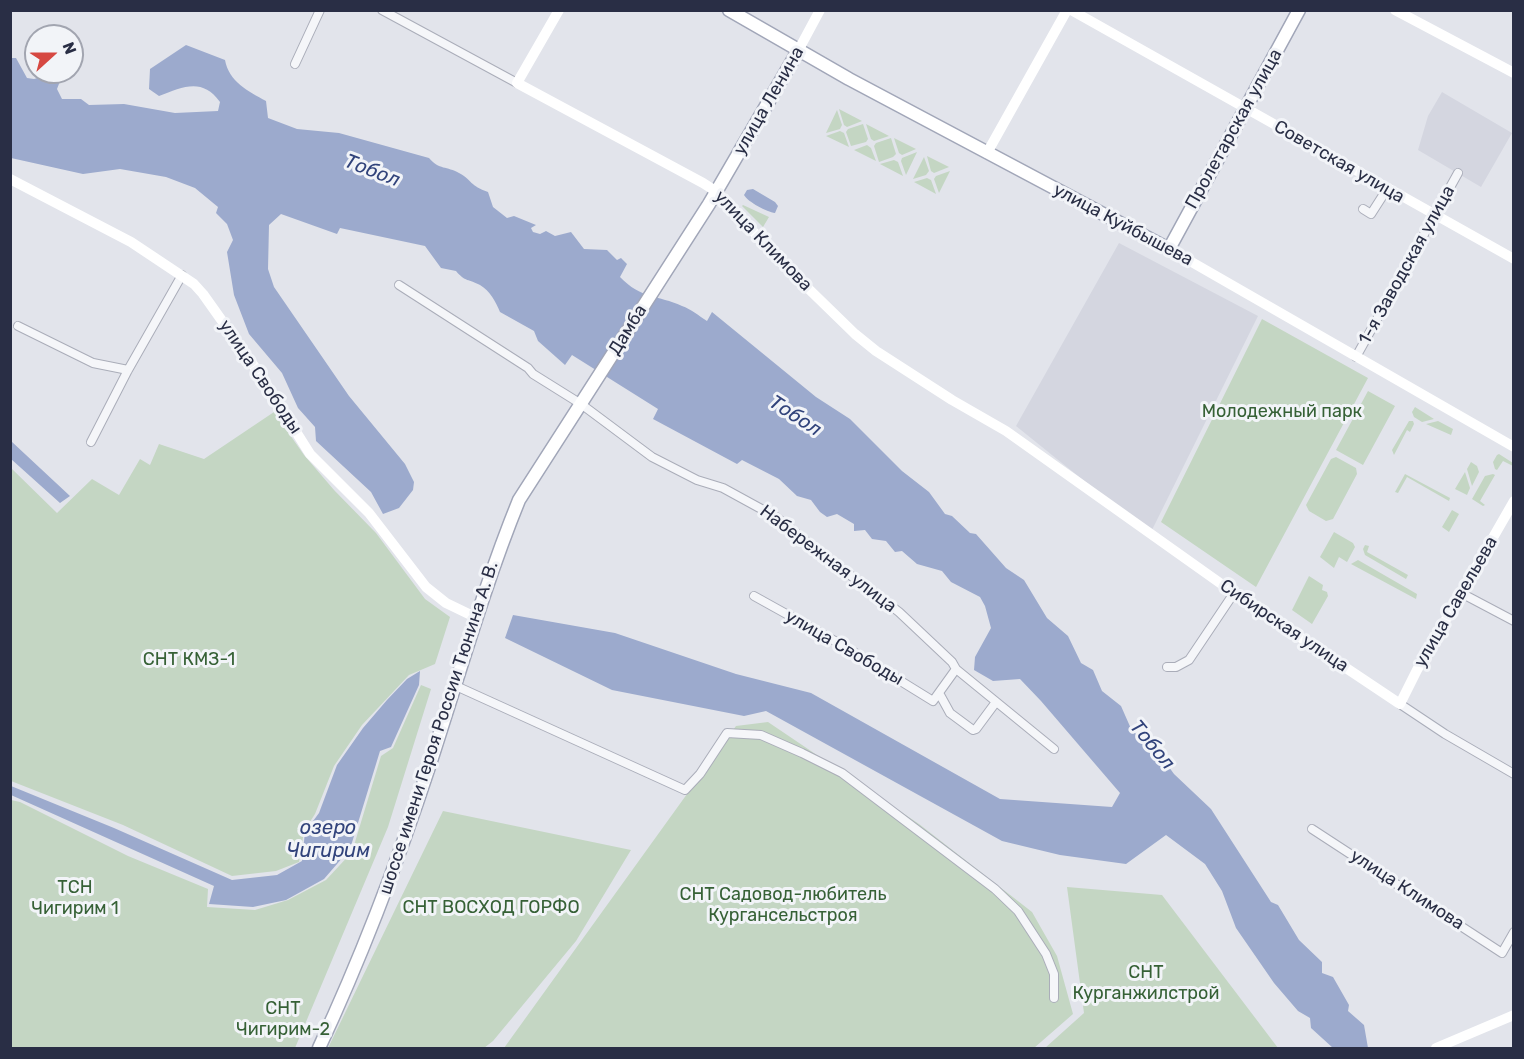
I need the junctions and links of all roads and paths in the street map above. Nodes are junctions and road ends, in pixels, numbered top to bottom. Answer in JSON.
{"nodes":[{"id":1,"x":320,"y":10,"type":"edge"},
{"id":2,"x":382,"y":10,"type":"edge"},
{"id":3,"x":559,"y":10,"type":"edge"},
{"id":4,"x":729,"y":10,"type":"edge"},
{"id":5,"x":820,"y":10,"type":"edge"},
{"id":6,"x":1069,"y":10,"type":"edge"},
{"id":7,"x":1299,"y":10,"type":"edge"},
{"id":8,"x":1395,"y":10,"type":"edge"},
{"id":9,"x":798,"y":51,"type":"junction"},
{"id":10,"x":295,"y":64,"type":"dead end"},
{"id":11,"x":1514,"y":73,"type":"edge"},
{"id":12,"x":517,"y":83,"type":"junction"},
{"id":13,"x":1247,"y":108,"type":"junction"},
{"id":14,"x":987,"y":153,"type":"junction"},
{"id":15,"x":1458,"y":173,"type":"dead end"},
{"id":16,"x":10,"y":179,"type":"edge"},
{"id":17,"x":1387,"y":189,"type":"junction"},
{"id":18,"x":717,"y":192,"type":"junction"},
{"id":19,"x":1363,"y":209,"type":"dead end"},
{"id":20,"x":1434,"y":216,"type":"junction"},
{"id":21,"x":1169,"y":249,"type":"junction"},
{"id":22,"x":1514,"y":259,"type":"edge"},
{"id":23,"x":182,"y":275,"type":"junction"},
{"id":24,"x":661,"y":276,"type":"joint"},
{"id":25,"x":399,"y":285,"type":"dead end"},
{"id":26,"x":18,"y":326,"type":"dead end"},
{"id":27,"x":1356,"y":357,"type":"junction"},
{"id":28,"x":128,"y":370,"type":"junction"},
{"id":29,"x":581,"y":404,"type":"junction"},
{"id":30,"x":91,"y":442,"type":"dead end"},
{"id":31,"x":1514,"y":447,"type":"edge"},
{"id":32,"x":1059,"y":470,"type":"joint"},
{"id":33,"x":1514,"y":501,"type":"edge"},
{"id":34,"x":1234,"y":593,"type":"junction"},
{"id":35,"x":1461,"y":594,"type":"junction"},
{"id":36,"x":754,"y":596,"type":"dead end"},
{"id":37,"x":476,"y":617,"type":"junction"},
{"id":38,"x":1514,"y":621,"type":"edge"},
{"id":39,"x":1167,"y":667,"type":"dead end"},
{"id":40,"x":956,"y":669,"type":"junction"},
{"id":41,"x":456,"y":686,"type":"junction"},
{"id":42,"x":939,"y":693,"type":"junction"},
{"id":43,"x":996,"y":702,"type":"junction"},
{"id":44,"x":1400,"y":704,"type":"junction"},
{"id":45,"x":1054,"y":749,"type":"dead end"},
{"id":46,"x":1514,"y":774,"type":"edge"},
{"id":47,"x":1312,"y":829,"type":"dead end"},
{"id":48,"x":1514,"y":932,"type":"edge"},
{"id":49,"x":1054,"y":998,"type":"dead end"},
{"id":50,"x":1514,"y":1015,"type":"edge"},
{"id":51,"x":319,"y":1048,"type":"edge"},
{"id":52,"x":1436,"y":1048,"type":"edge"}],
"edges":[{"from":1,"to":10,"type":"street"},
{"from":2,"to":12,"type":"street","name":"улица Климова"},
{"from":3,"to":12,"type":"street"},
{"from":4,"to":9,"type":"main road","name":"улица Куйбышева"},
{"from":5,"to":9,"type":"street","name":"улица Ленина"},
{"from":6,"to":13,"type":"street","name":"Советская улица"},
{"from":6,"to":14,"type":"street"},
{"from":7,"to":13,"type":"main road","name":"Пролетарская улица"},
{"from":8,"to":11,"type":"street"},
{"from":9,"to":14,"type":"main road","name":"улица Куйбышева"},
{"from":9,"to":18,"type":"main road","name":"улица Ленина"},
{"from":12,"to":18,"type":"street","name":"улица Климова"},
{"from":13,"to":17,"type":"street","name":"Советская улица"},
{"from":13,"to":21,"type":"main road","name":"Пролетарская улица"},
{"from":14,"to":21,"type":"main road","name":"улица Куйбышева"},
{"from":15,"to":20,"type":"street","name":"1-я Заводская улица"},
{"from":16,"to":23,"type":"street","name":"улица Свободы"},
{"from":17,"to":19,"type":"street"},
{"from":17,"to":20,"type":"street","name":"Советская улица"},
{"from":18,"to":24,"type":"main road","name":"улица Ленина"},
{"from":18,"to":32,"type":"street","name":"улица Климова"},
{"from":20,"to":22,"type":"street","name":"Советская улица"},
{"from":20,"to":27,"type":"street","name":"1-я Заводская улица"},
{"from":21,"to":27,"type":"street","name":"улица Куйбышева"},
{"from":23,"to":28,"type":"street"},
{"from":23,"to":37,"type":"street","name":"улица Свободы"},
{"from":24,"to":29,"type":"main road","name":"Дамба"},
{"from":25,"to":29,"type":"street","name":"Набережная улица"},
{"from":26,"to":28,"type":"street"},
{"from":27,"to":31,"type":"street","name":"улица Куйбышева"},
{"from":28,"to":30,"type":"street"},
{"from":29,"to":37,"type":"main road","name":"шоссе имени Героя России Тюнина А. В."},
{"from":29,"to":40,"type":"street","name":"Набережная улица"},
{"from":32,"to":34,"type":"street","name":"Сибирская улица"},
{"from":33,"to":35,"type":"street","name":"улица Савельева"},
{"from":34,"to":39,"type":"street"},
{"from":34,"to":44,"type":"street","name":"Сибирская улица"},
{"from":35,"to":38,"type":"street"},
{"from":35,"to":44,"type":"street","name":"улица Савельева"},
{"from":36,"to":42,"type":"street","name":"улица Свободы"},
{"from":37,"to":41,"type":"main road","name":"шоссе имени Героя России Тюнина А. В."},
{"from":40,"to":42,"type":"street"},
{"from":40,"to":43,"type":"street","name":"Набережная улица"},
{"from":41,"to":49,"type":"street"},
{"from":41,"to":51,"type":"main road","name":"шоссе имени Героя России Тюнина А. В."},
{"from":42,"to":43,"type":"street"},
{"from":43,"to":45,"type":"street","name":"Набережная улица"},
{"from":44,"to":46,"type":"street","name":"Сибирская улица"},
{"from":47,"to":48,"type":"street","name":"улица Климова"},
{"from":50,"to":52,"type":"street"}]}
